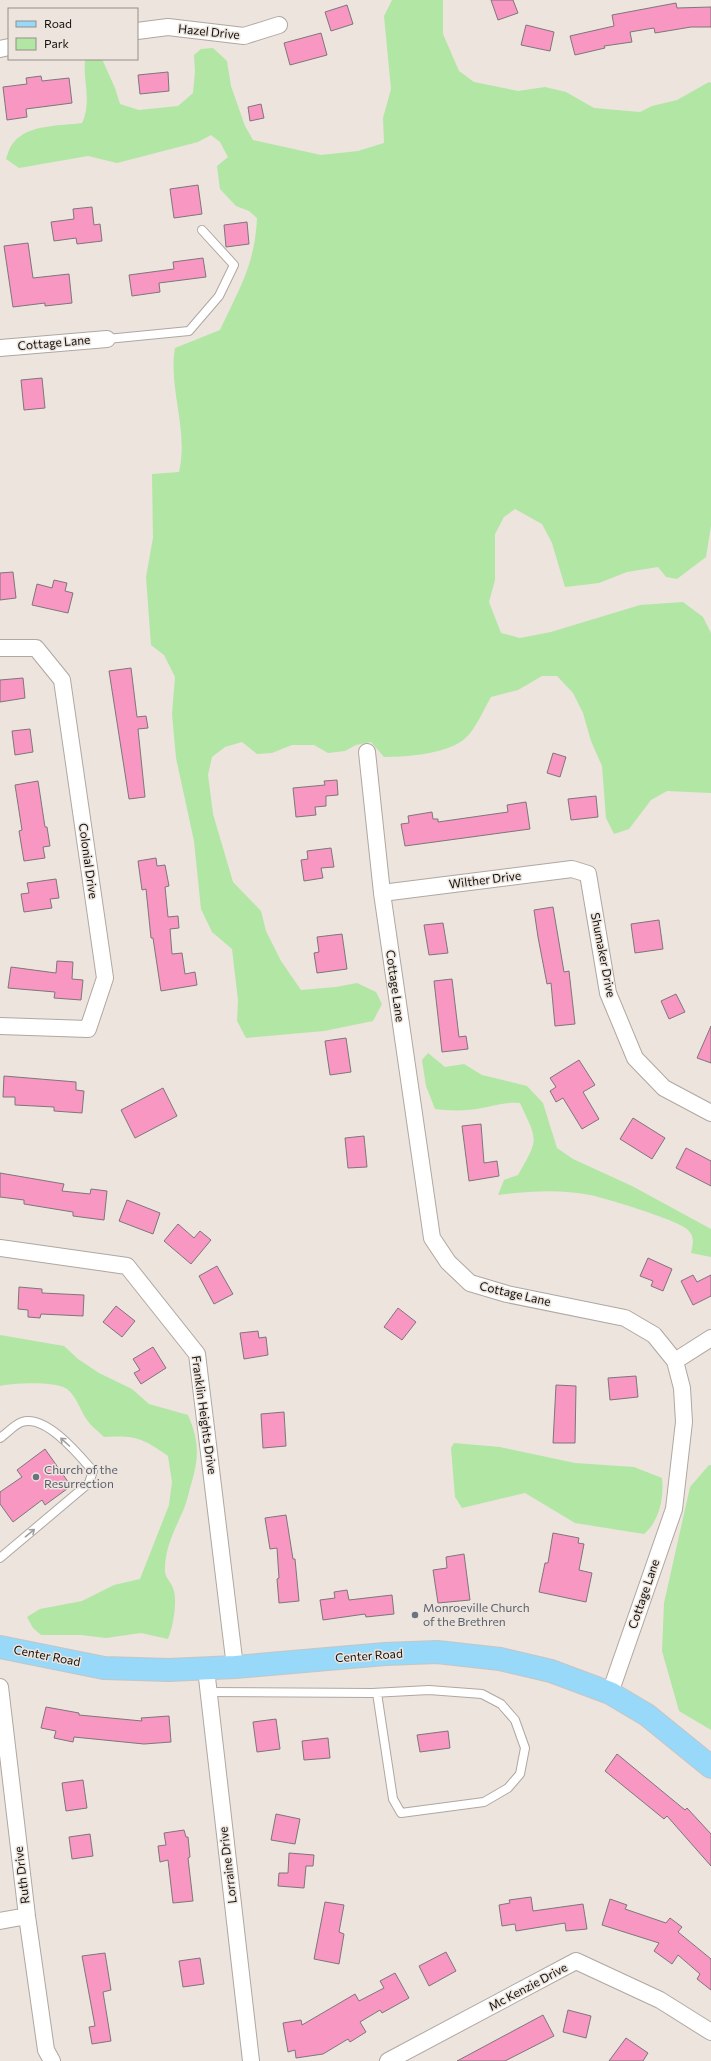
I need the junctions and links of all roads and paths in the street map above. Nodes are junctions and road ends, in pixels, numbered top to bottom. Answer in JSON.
{"nodes":[{"id":1,"x":279,"y":25,"type":"dead end"},
{"id":2,"x":138,"y":31,"type":"edge"},
{"id":3,"x":202,"y":230,"type":"dead end"},
{"id":4,"x":107,"y":339,"type":"joint"},
{"id":5,"x":0,"y":348,"type":"edge"},
{"id":6,"x":0,"y":648,"type":"edge"},
{"id":7,"x":367,"y":752,"type":"dead end"},
{"id":8,"x":588,"y":874,"type":"joint"},
{"id":9,"x":382,"y":893,"type":"junction"},
{"id":10,"x":0,"y":1026,"type":"edge"},
{"id":11,"x":711,"y":1113,"type":"edge"},
{"id":12,"x":0,"y":1248,"type":"edge"},
{"id":13,"x":711,"y":1338,"type":"edge"},
{"id":14,"x":675,"y":1361,"type":"junction"},
{"id":15,"x":0,"y":1438,"type":"edge"},
{"id":16,"x":0,"y":1558,"type":"edge"},
{"id":17,"x":0,"y":1647,"type":"edge"},
{"id":18,"x":235,"y":1667,"type":"junction"},
{"id":19,"x":206,"y":1669,"type":"junction"},
{"id":20,"x":0,"y":1686,"type":"edge"},
{"id":21,"x":208,"y":1692,"type":"junction"},
{"id":22,"x":377,"y":1693,"type":"junction"},
{"id":23,"x":610,"y":1693,"type":"junction"},
{"id":24,"x":711,"y":1766,"type":"edge"},
{"id":25,"x":26,"y":1916,"type":"junction"},
{"id":26,"x":0,"y":1921,"type":"edge"},
{"id":27,"x":711,"y":2032,"type":"edge"},
{"id":28,"x":52,"y":2061,"type":"edge"},
{"id":29,"x":251,"y":2061,"type":"edge"},
{"id":30,"x":388,"y":2061,"type":"edge"}],
"edges":[{"from":1,"to":2,"type":"street","name":"Hazel Drive"},
{"from":3,"to":4,"type":"lane"},
{"from":4,"to":5,"type":"street","name":"Cottage Lane"},
{"from":6,"to":10,"type":"street","name":"Colonial Drive"},
{"from":7,"to":9,"type":"street","name":"Cottage Lane"},
{"from":8,"to":9,"type":"street","name":"Wilther Drive"},
{"from":8,"to":11,"type":"street","name":"Shumaker Drive"},
{"from":9,"to":14,"type":"street","name":"Cottage Lane"},
{"from":12,"to":18,"type":"street","name":"Franklin Heights Drive"},
{"from":13,"to":14,"type":"street"},
{"from":14,"to":23,"type":"street","name":"Cottage Lane"},
{"from":16,"to":15,"type":"lane","one_way":true},
{"from":17,"to":19,"type":"main road","name":"Center Road"},
{"from":18,"to":19,"type":"main road","name":"Center Road"},
{"from":18,"to":23,"type":"main road","name":"Center Road"},
{"from":19,"to":21,"type":"street","name":"Lorraine Drive"},
{"from":20,"to":25,"type":"street","name":"Ruth Drive"},
{"from":21,"to":22,"type":"lane"},
{"from":21,"to":29,"type":"street","name":"Lorraine Drive"},
{"from":22,"to":22,"type":"lane"},
{"from":23,"to":24,"type":"main road","name":"Center Road"},
{"from":25,"to":26,"type":"street"},
{"from":25,"to":28,"type":"street","name":"Ruth Drive"},
{"from":27,"to":30,"type":"street","name":"Mc Kenzie Drive"}]}
